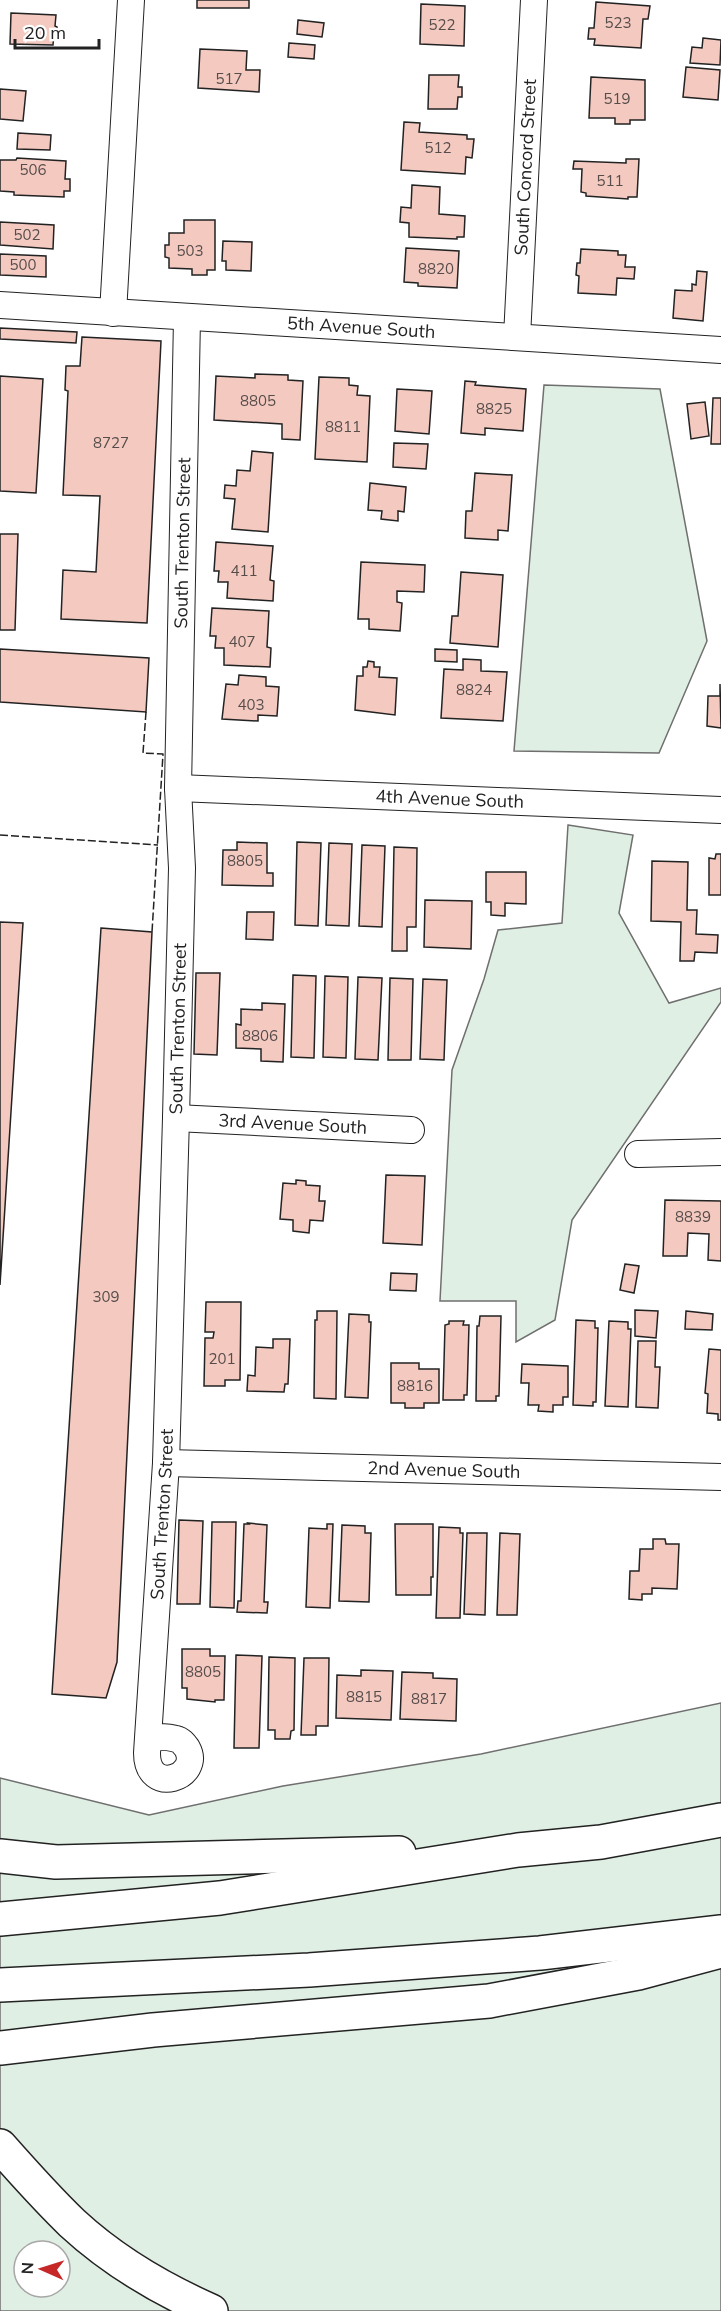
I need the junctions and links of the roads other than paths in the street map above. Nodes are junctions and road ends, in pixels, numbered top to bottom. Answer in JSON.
{"nodes":[{"id":1,"x":131,"y":0,"type":"edge"},
{"id":2,"x":534,"y":0,"type":"edge"},
{"id":3,"x":0,"y":305,"type":"edge"},
{"id":4,"x":113,"y":313,"type":"junction"},
{"id":5,"x":187,"y":318,"type":"junction"},
{"id":6,"x":517,"y":337,"type":"junction"},
{"id":7,"x":721,"y":350,"type":"edge"},
{"id":8,"x":178,"y":788,"type":"junction"},
{"id":9,"x":721,"y":810,"type":"edge"},
{"id":10,"x":176,"y":1118,"type":"junction"},
{"id":11,"x":411,"y":1130,"type":"dead end"},
{"id":12,"x":721,"y":1152,"type":"edge"},
{"id":13,"x":638,"y":1154,"type":"dead end"},
{"id":14,"x":166,"y":1463,"type":"junction"},
{"id":15,"x":721,"y":1477,"type":"edge"},
{"id":16,"x":148,"y":1737,"type":"dead end"},
{"id":17,"x":721,"y":1820,"type":"edge"},
{"id":18,"x":518,"y":1850,"type":"junction"},
{"id":19,"x":0,"y":1856,"type":"edge"},
{"id":20,"x":0,"y":1919,"type":"edge"},
{"id":21,"x":721,"y":1932,"type":"edge"},
{"id":22,"x":721,"y":1951,"type":"edge"},
{"id":23,"x":0,"y":1984,"type":"edge"},
{"id":24,"x":0,"y":2048,"type":"edge"},
{"id":25,"x":0,"y":2146,"type":"edge"},
{"id":26,"x":211,"y":2311,"type":"edge"}],
"edges":[{"from":1,"to":4,"type":"street"},
{"from":2,"to":6,"type":"street","name":"South Concord Street"},
{"from":3,"to":4,"type":"street","name":"5th Avenue South"},
{"from":4,"to":5,"type":"street","name":"5th Avenue South"},
{"from":5,"to":6,"type":"street","name":"5th Avenue South"},
{"from":5,"to":8,"type":"street","name":"South Trenton Street"},
{"from":6,"to":7,"type":"street","name":"5th Avenue South"},
{"from":8,"to":9,"type":"street","name":"4th Avenue South"},
{"from":8,"to":10,"type":"street","name":"South Trenton Street"},
{"from":10,"to":11,"type":"street","name":"3rd Avenue South"},
{"from":10,"to":14,"type":"street","name":"South Trenton Street"},
{"from":12,"to":13,"type":"street"},
{"from":14,"to":15,"type":"street","name":"2nd Avenue South"},
{"from":14,"to":16,"type":"street","name":"South Trenton Street"},
{"from":17,"to":18,"type":"highway"},
{"from":18,"to":19,"type":"highway"},
{"from":18,"to":20,"type":"highway"},
{"from":21,"to":23,"type":"highway"},
{"from":22,"to":24,"type":"highway"},
{"from":25,"to":26,"type":"highway"}]}
